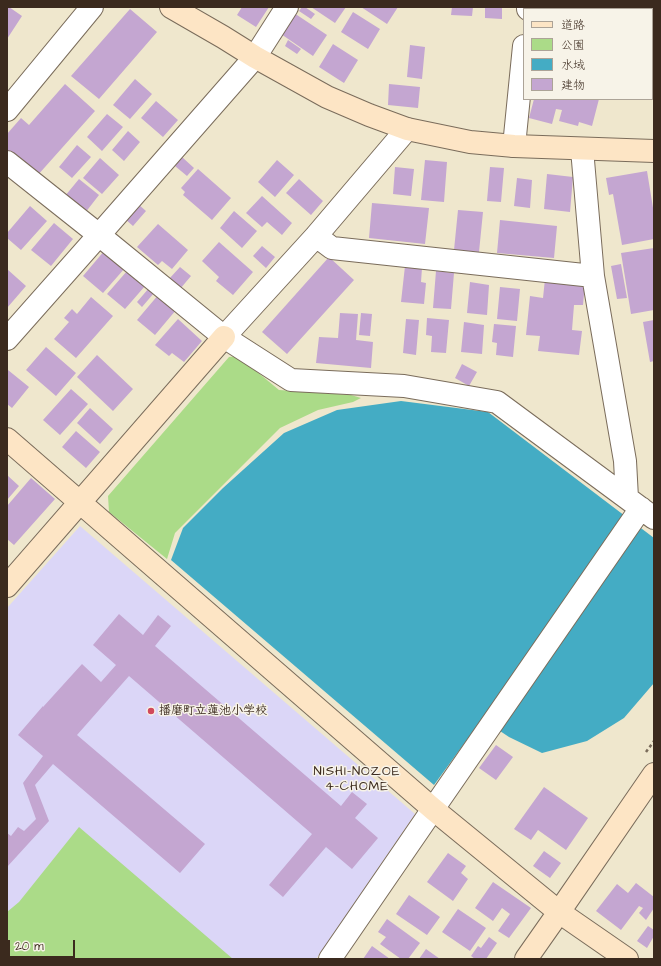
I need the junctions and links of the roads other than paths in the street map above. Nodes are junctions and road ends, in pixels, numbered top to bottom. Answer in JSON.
{"nodes":[{"id":1,"x":92,"y":7,"type":"edge"},
{"id":2,"x":171,"y":7,"type":"edge"},
{"id":3,"x":287,"y":7,"type":"edge"},
{"id":4,"x":255,"y":56,"type":"junction"},
{"id":5,"x":523,"y":56,"type":"edge"},
{"id":6,"x":7,"y":110,"type":"edge"},
{"id":7,"x":407,"y":129,"type":"junction"},
{"id":8,"x":514,"y":146,"type":"junction"},
{"id":9,"x":582,"y":149,"type":"junction"},
{"id":10,"x":654,"y":151,"type":"edge"},
{"id":11,"x":7,"y":162,"type":"edge"},
{"id":12,"x":99,"y":235,"type":"junction"},
{"id":13,"x":316,"y":236,"type":"junction"},
{"id":14,"x":593,"y":276,"type":"junction"},
{"id":15,"x":224,"y":337,"type":"junction"},
{"id":16,"x":7,"y":339,"type":"edge"},
{"id":17,"x":7,"y":439,"type":"edge"},
{"id":18,"x":80,"y":503,"type":"junction"},
{"id":19,"x":641,"y":508,"type":"edge"},
{"id":20,"x":7,"y":586,"type":"edge"},
{"id":21,"x":654,"y":774,"type":"edge"},
{"id":22,"x":433,"y":809,"type":"junction"},
{"id":23,"x":560,"y":912,"type":"junction"},
{"id":24,"x":330,"y":959,"type":"edge"},
{"id":25,"x":526,"y":959,"type":"edge"},
{"id":26,"x":627,"y":959,"type":"edge"}],
"edges":[{"from":1,"to":6,"type":"street"},
{"from":2,"to":4,"type":"street"},
{"from":3,"to":4,"type":"street"},
{"from":4,"to":7,"type":"street"},
{"from":4,"to":12,"type":"street"},
{"from":5,"to":8,"type":"street"},
{"from":7,"to":8,"type":"street"},
{"from":7,"to":13,"type":"street"},
{"from":8,"to":9,"type":"street"},
{"from":9,"to":10,"type":"street"},
{"from":9,"to":14,"type":"street"},
{"from":11,"to":12,"type":"street"},
{"from":12,"to":15,"type":"street"},
{"from":12,"to":16,"type":"street"},
{"from":13,"to":14,"type":"street"},
{"from":13,"to":15,"type":"street"},
{"from":14,"to":19,"type":"street"},
{"from":15,"to":18,"type":"street"},
{"from":15,"to":19,"type":"street"},
{"from":17,"to":18,"type":"street"},
{"from":18,"to":20,"type":"street"},
{"from":18,"to":22,"type":"street"},
{"from":19,"to":22,"type":"street"},
{"from":21,"to":23,"type":"street"},
{"from":22,"to":23,"type":"street"},
{"from":22,"to":24,"type":"street"},
{"from":23,"to":25,"type":"street"},
{"from":23,"to":26,"type":"street"}]}
